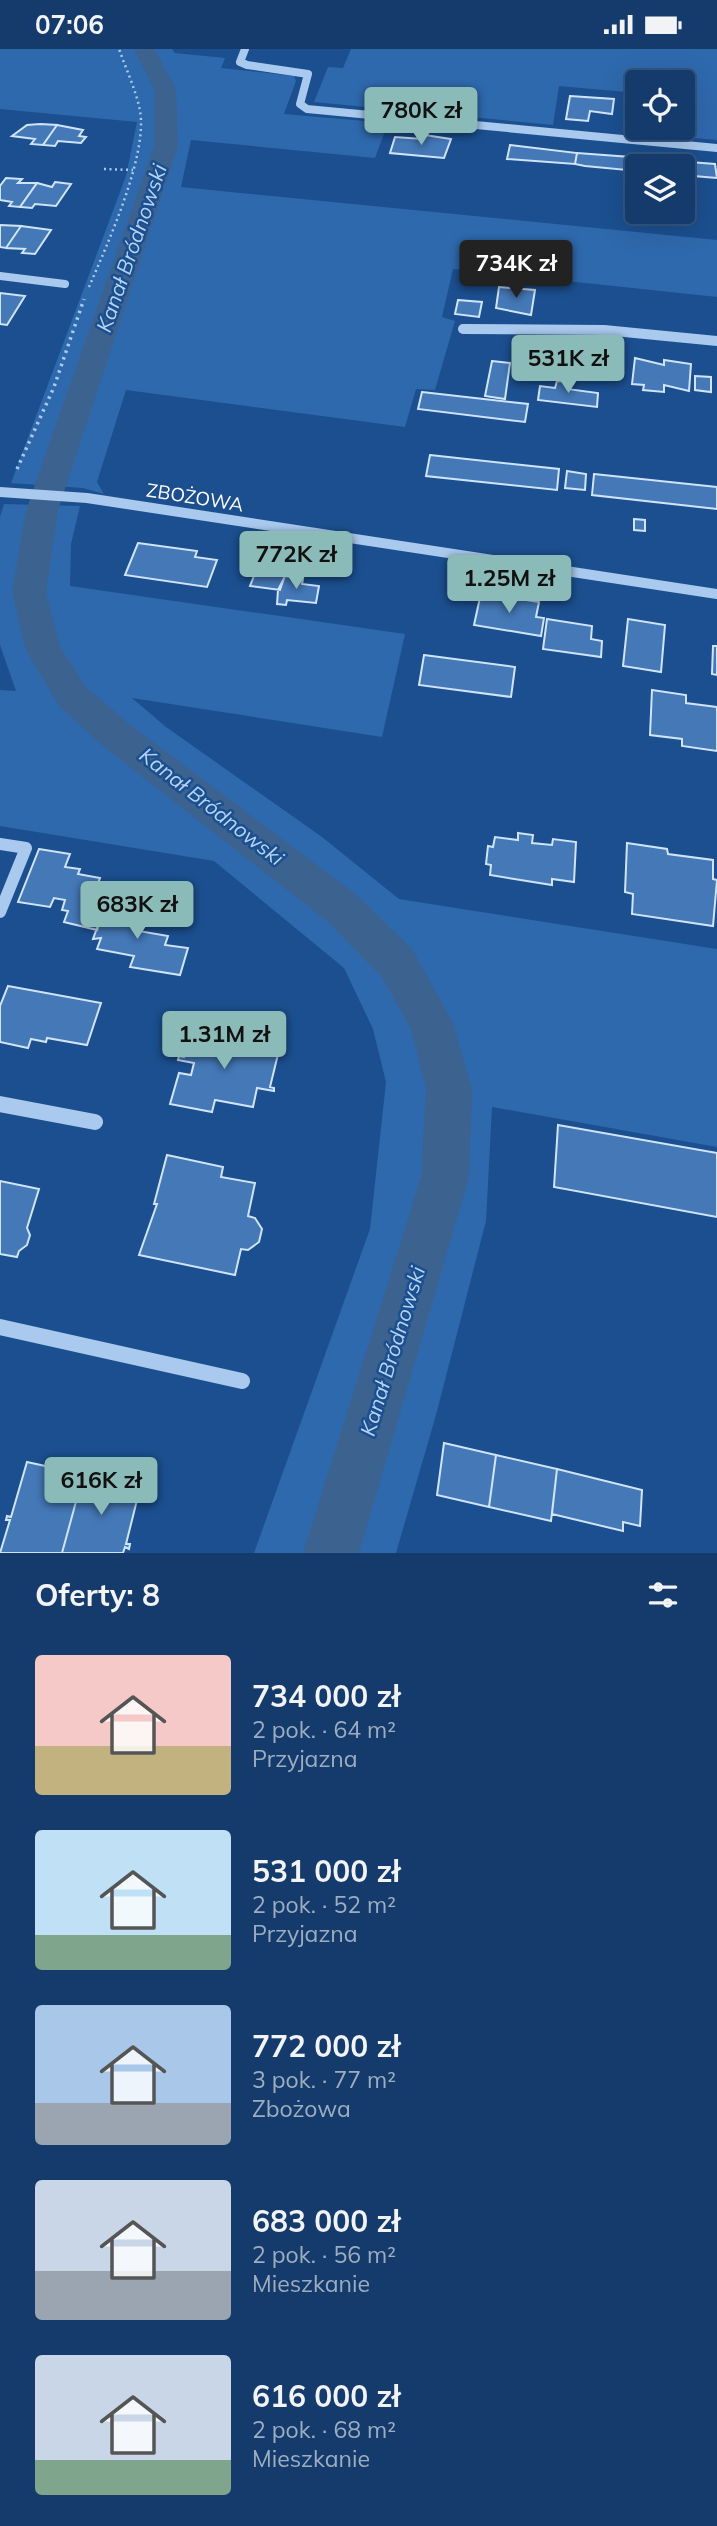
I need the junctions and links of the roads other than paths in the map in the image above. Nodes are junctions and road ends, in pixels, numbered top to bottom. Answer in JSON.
{"nodes":[{"id":1,"x":245,"y":49,"type":"edge"},
{"id":2,"x":717,"y":148,"type":"edge"},
{"id":3,"x":0,"y":277,"type":"edge"},
{"id":4,"x":65,"y":284,"type":"dead end"},
{"id":5,"x":463,"y":329,"type":"dead end"},
{"id":6,"x":717,"y":341,"type":"edge"},
{"id":7,"x":0,"y":492,"type":"edge"},
{"id":8,"x":87,"y":498,"type":"joint"},
{"id":9,"x":717,"y":594,"type":"edge"},
{"id":10,"x":0,"y":844,"type":"edge"},
{"id":11,"x":0,"y":912,"type":"edge"},
{"id":12,"x":0,"y":1104,"type":"edge"},
{"id":13,"x":96,"y":1122,"type":"dead end"},
{"id":14,"x":0,"y":1327,"type":"edge"},
{"id":15,"x":242,"y":1381,"type":"dead end"}],
"edges":[{"from":1,"to":2,"type":"street"},
{"from":3,"to":4,"type":"street"},
{"from":5,"to":6,"type":"street"},
{"from":7,"to":8,"type":"street","name":"ZBOŻOWA"},
{"from":8,"to":9,"type":"street","name":"ZBOŻOWA"},
{"from":10,"to":11,"type":"street"},
{"from":12,"to":13,"type":"street"},
{"from":14,"to":15,"type":"street"}]}
